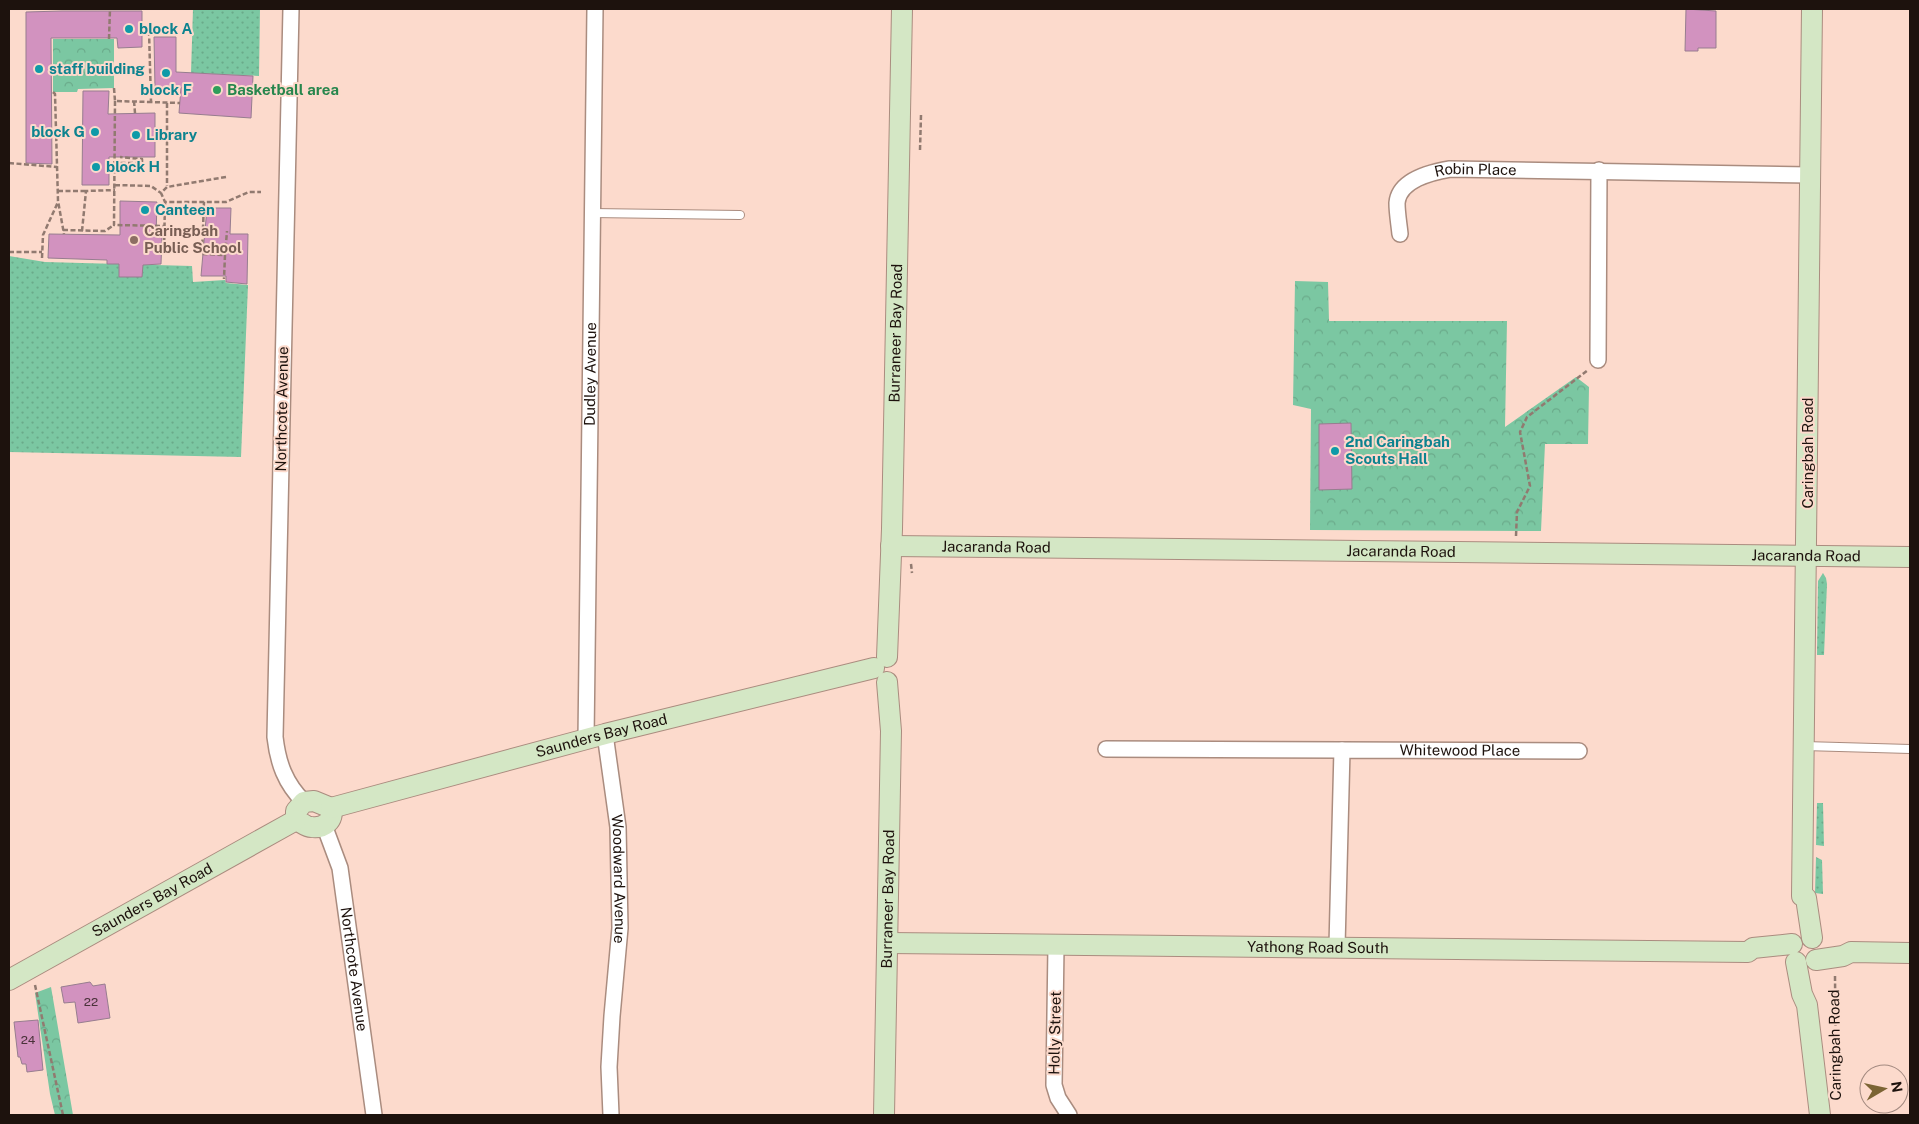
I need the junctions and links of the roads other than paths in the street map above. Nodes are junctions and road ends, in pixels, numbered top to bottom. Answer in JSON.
{"nodes":[{"id":1,"x":291,"y":9,"type":"edge"},
{"id":2,"x":595,"y":9,"type":"edge"},
{"id":3,"x":902,"y":9,"type":"edge"},
{"id":4,"x":1812,"y":9,"type":"edge"},
{"id":5,"x":1599,"y":170,"type":"junction"},
{"id":6,"x":1809,"y":175,"type":"junction"},
{"id":7,"x":592,"y":213,"type":"junction"},
{"id":8,"x":740,"y":214,"type":"dead end"},
{"id":9,"x":1400,"y":234,"type":"dead end"},
{"id":10,"x":1598,"y":360,"type":"road end"},
{"id":11,"x":891,"y":546,"type":"junction"},
{"id":12,"x":1807,"y":556,"type":"junction"},
{"id":13,"x":1910,"y":557,"type":"edge"},
{"id":14,"x":883,"y":669,"type":"junction"},
{"id":15,"x":605,"y":734,"type":"junction"},
{"id":16,"x":586,"y":739,"type":"junction"},
{"id":17,"x":1802,"y":746,"type":"junction"},
{"id":18,"x":1106,"y":749,"type":"dead end"},
{"id":19,"x":1910,"y":749,"type":"edge"},
{"id":20,"x":1342,"y":750,"type":"junction"},
{"id":21,"x":1579,"y":751,"type":"dead end"},
{"id":22,"x":300,"y":811,"type":"junction"},
{"id":23,"x":327,"y":816,"type":"junction"},
{"id":24,"x":888,"y":944,"type":"junction"},
{"id":25,"x":1056,"y":946,"type":"junction"},
{"id":26,"x":1337,"y":946,"type":"junction"},
{"id":27,"x":1804,"y":951,"type":"junction"},
{"id":28,"x":1910,"y":953,"type":"edge"},
{"id":29,"x":9,"y":980,"type":"edge"},
{"id":30,"x":374,"y":1115,"type":"edge"},
{"id":31,"x":611,"y":1115,"type":"edge"},
{"id":32,"x":884,"y":1115,"type":"edge"},
{"id":33,"x":1069,"y":1115,"type":"edge"},
{"id":34,"x":1820,"y":1115,"type":"edge"}],
"edges":[{"from":1,"to":22,"type":"street","name":"Northcote Avenue"},
{"from":2,"to":7,"type":"street","name":"Dudley Avenue"},
{"from":3,"to":11,"type":"street","name":"Burraneer Bay Road"},
{"from":4,"to":6,"type":"street","name":"Caringbah Road"},
{"from":5,"to":6,"type":"street","name":"Robin Place"},
{"from":5,"to":9,"type":"street","name":"Robin Place"},
{"from":5,"to":10,"type":"street"},
{"from":6,"to":12,"type":"street","name":"Caringbah Road"},
{"from":7,"to":8,"type":"lane"},
{"from":7,"to":16,"type":"street","name":"Dudley Avenue"},
{"from":11,"to":12,"type":"street","name":"Jacaranda Road"},
{"from":11,"to":14,"type":"street","name":"Burraneer Bay Road"},
{"from":12,"to":13,"type":"street","name":"Jacaranda Road"},
{"from":12,"to":17,"type":"street","name":"Caringbah Road"},
{"from":14,"to":15,"type":"street","name":"Saunders Bay Road"},
{"from":14,"to":24,"type":"street","name":"Burraneer Bay Road"},
{"from":15,"to":16,"type":"street","name":"Saunders Bay Road"},
{"from":15,"to":31,"type":"street","name":"Woodward Avenue"},
{"from":16,"to":23,"type":"street","name":"Saunders Bay Road"},
{"from":17,"to":19,"type":"lane"},
{"from":17,"to":27,"type":"street","name":"Caringbah Road"},
{"from":18,"to":20,"type":"street","name":"Whitewood Place"},
{"from":20,"to":21,"type":"street","name":"Whitewood Place"},
{"from":20,"to":26,"type":"street"},
{"from":22,"to":23,"type":"street"},
{"from":22,"to":29,"type":"street","name":"Saunders Bay Road"},
{"from":23,"to":30,"type":"street","name":"Northcote Avenue"},
{"from":24,"to":25,"type":"street","name":"Yathong Road South"},
{"from":24,"to":32,"type":"street","name":"Burraneer Bay Road"},
{"from":25,"to":26,"type":"street","name":"Yathong Road South"},
{"from":25,"to":33,"type":"street","name":"Holly Street"},
{"from":26,"to":27,"type":"street","name":"Yathong Road South"},
{"from":27,"to":28,"type":"street","name":"Yathong Road South"},
{"from":27,"to":34,"type":"street","name":"Caringbah Road"}]}
